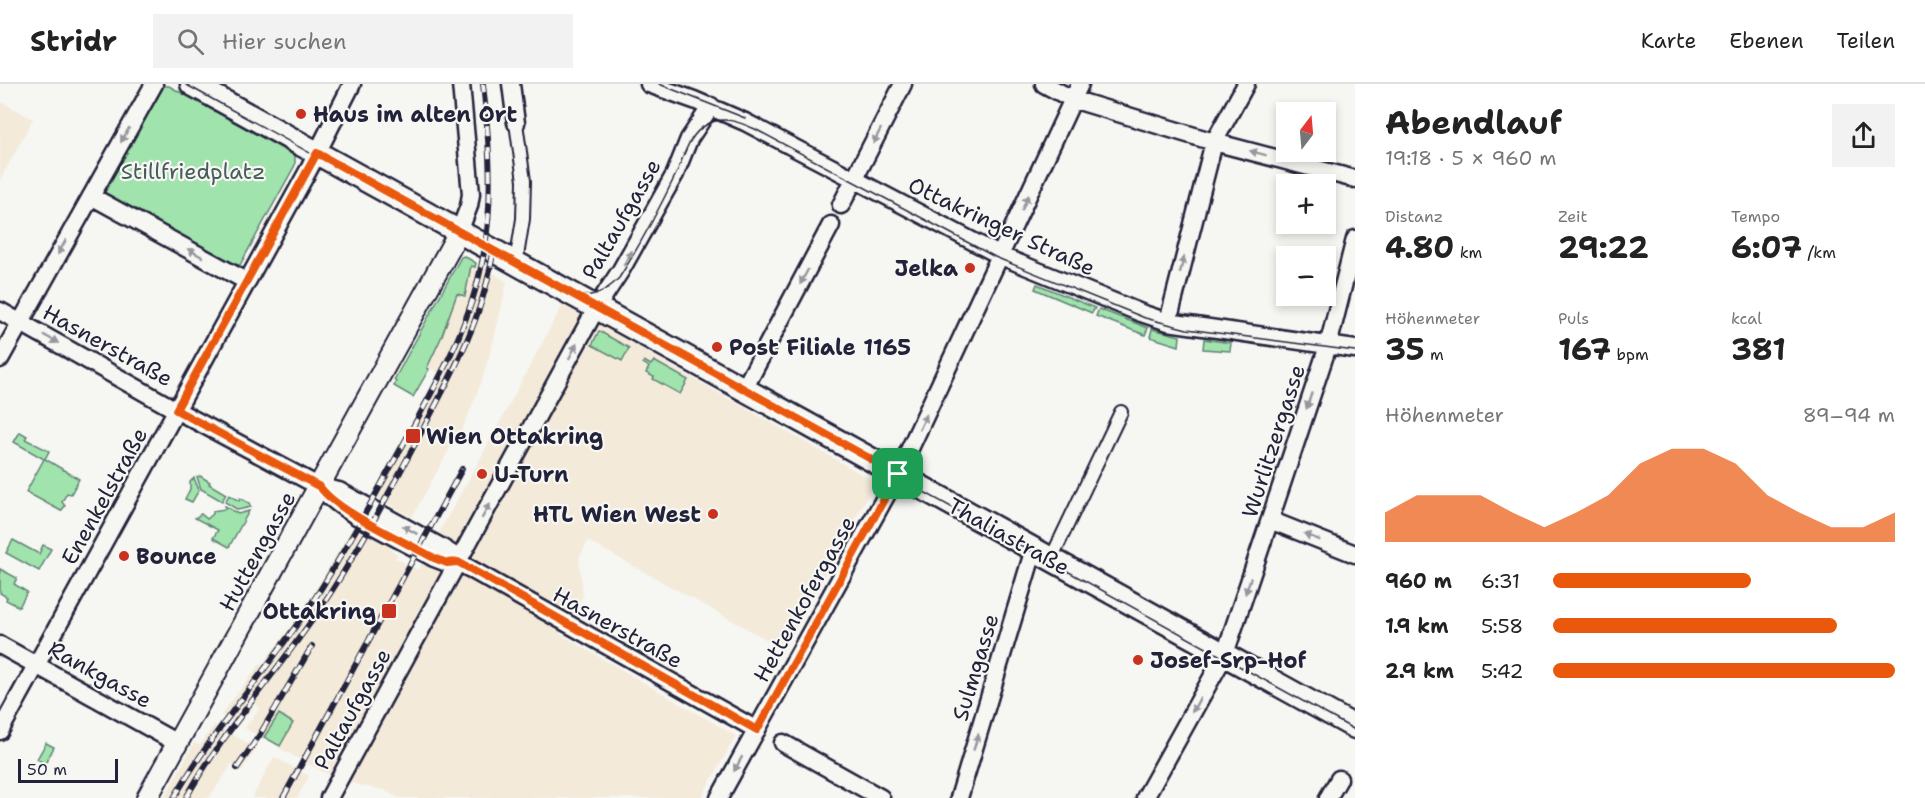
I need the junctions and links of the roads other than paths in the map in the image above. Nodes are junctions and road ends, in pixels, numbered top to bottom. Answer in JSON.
{"nodes":[{"id":1,"x":154,"y":84,"type":"edge"},
{"id":2,"x":192,"y":84,"type":"edge"},
{"id":3,"x":352,"y":84,"type":"edge"},
{"id":4,"x":461,"y":84,"type":"edge"},
{"id":5,"x":511,"y":84,"type":"edge"},
{"id":6,"x":649,"y":84,"type":"edge"},
{"id":7,"x":903,"y":84,"type":"edge"},
{"id":8,"x":1044,"y":84,"type":"edge"},
{"id":9,"x":1246,"y":84,"type":"edge"},
{"id":10,"x":1076,"y":92,"type":"edge"},
{"id":11,"x":711,"y":106,"type":"junction"},
{"id":12,"x":516,"y":123,"type":"joint"},
{"id":13,"x":1214,"y":142,"type":"junction"},
{"id":14,"x":317,"y":153,"type":"junction"},
{"id":15,"x":855,"y":179,"type":"junction"},
{"id":16,"x":1355,"y":179,"type":"edge"},
{"id":17,"x":91,"y":196,"type":"junction"},
{"id":18,"x":842,"y":205,"type":"dead end"},
{"id":19,"x":831,"y":225,"type":"dead end"},
{"id":20,"x":459,"y":232,"type":"junction"},
{"id":21,"x":1355,"y":239,"type":"edge"},
{"id":22,"x":517,"y":256,"type":"dead end"},
{"id":23,"x":1001,"y":256,"type":"junction"},
{"id":24,"x":246,"y":281,"type":"junction"},
{"id":25,"x":596,"y":307,"type":"junction"},
{"id":26,"x":0,"y":311,"type":"edge"},
{"id":27,"x":20,"y":322,"type":"junction"},
{"id":28,"x":1168,"y":322,"type":"junction"},
{"id":29,"x":1328,"y":346,"type":"junction"},
{"id":30,"x":1355,"y":349,"type":"edge"},
{"id":31,"x":0,"y":359,"type":"edge"},
{"id":32,"x":744,"y":389,"type":"junction"},
{"id":33,"x":176,"y":410,"type":"junction"},
{"id":34,"x":1121,"y":412,"type":"dead end"},
{"id":35,"x":898,"y":474,"type":"junction"},
{"id":36,"x":320,"y":487,"type":"junction"},
{"id":37,"x":1270,"y":520,"type":"junction"},
{"id":38,"x":1043,"y":554,"type":"junction"},
{"id":39,"x":1355,"y":554,"type":"edge"},
{"id":40,"x":458,"y":562,"type":"junction"},
{"id":41,"x":0,"y":645,"type":"edge"},
{"id":42,"x":1225,"y":654,"type":"junction"},
{"id":43,"x":37,"y":665,"type":"junction"},
{"id":44,"x":1355,"y":727,"type":"edge"},
{"id":45,"x":757,"y":730,"type":"junction"},
{"id":46,"x":0,"y":731,"type":"edge"},
{"id":47,"x":177,"y":743,"type":"junction"},
{"id":48,"x":783,"y":743,"type":"dead end"},
{"id":49,"x":1339,"y":779,"type":"dead end"},
{"id":50,"x":147,"y":798,"type":"edge"},
{"id":51,"x":329,"y":798,"type":"edge"},
{"id":52,"x":718,"y":798,"type":"edge"},
{"id":53,"x":880,"y":798,"type":"edge"},
{"id":54,"x":959,"y":798,"type":"edge"},
{"id":55,"x":1145,"y":798,"type":"edge"},
{"id":56,"x":1328,"y":798,"type":"edge"}],
"edges":[{"from":1,"to":17,"type":"street","one_way":true},
{"from":2,"to":14,"type":"main road"},
{"from":3,"to":14,"type":"street"},
{"from":4,"to":20,"type":"street"},
{"from":5,"to":12,"type":"street"},
{"from":6,"to":11,"type":"street","name":"Ottakringer Straße"},
{"from":7,"to":15,"type":"street","one_way":true},
{"from":8,"to":10,"type":"street"},
{"from":9,"to":13,"type":"street"},
{"from":10,"to":13,"type":"street"},
{"from":23,"to":10,"type":"street","name":"Hettenkofergasse","one_way":true},
{"from":11,"to":15,"type":"street","name":"Ottakringer Straße"},
{"from":25,"to":11,"type":"street","name":"Paltaufgasse","one_way":true},
{"from":12,"to":22,"type":"street"},
{"from":16,"to":13,"type":"street","one_way":true},
{"from":28,"to":13,"type":"street","one_way":true},
{"from":14,"to":20,"type":"main road","name":"Thaliastraße"},
{"from":14,"to":24,"type":"street"},
{"from":15,"to":18,"type":"street"},
{"from":15,"to":23,"type":"street","name":"Ottakringer Straße"},
{"from":24,"to":17,"type":"street","one_way":true},
{"from":17,"to":27,"type":"street","one_way":true},
{"from":19,"to":32,"type":"street","one_way":true},
{"from":20,"to":25,"type":"main road","name":"Thaliastraße"},
{"from":20,"to":36,"type":"street","name":"Huttengasse"},
{"from":21,"to":29,"type":"street","name":"Wurlitzergasse"},
{"from":23,"to":28,"type":"street","name":"Ottakringer Straße"},
{"from":35,"to":23,"type":"street","name":"Hettenkofergasse","one_way":true},
{"from":24,"to":33,"type":"street","name":"Enenkelstraße"},
{"from":25,"to":32,"type":"main road","name":"Thaliastraße"},
{"from":40,"to":25,"type":"street","name":"Paltaufgasse","one_way":true},
{"from":26,"to":27,"type":"street","name":"Hasnerstraße"},
{"from":27,"to":31,"type":"street"},
{"from":27,"to":33,"type":"street","name":"Hasnerstraße","one_way":true},
{"from":28,"to":29,"type":"street","name":"Ottakringer Straße"},
{"from":29,"to":30,"type":"street","name":"Ottakringer Straße"},
{"from":29,"to":37,"type":"street","name":"Wurlitzergasse","one_way":true},
{"from":32,"to":35,"type":"main road","name":"Thaliastraße"},
{"from":33,"to":36,"type":"street","name":"Hasnerstraße"},
{"from":33,"to":43,"type":"street","name":"Enenkelstraße"},
{"from":34,"to":38,"type":"street"},
{"from":35,"to":38,"type":"main road","name":"Thaliastraße"},
{"from":35,"to":45,"type":"street","name":"Hettenkofergasse"},
{"from":36,"to":40,"type":"street","name":"Hasnerstraße"},
{"from":36,"to":47,"type":"street","name":"Huttengasse"},
{"from":39,"to":37,"type":"street","one_way":true},
{"from":37,"to":42,"type":"street","name":"Wurlitzergasse","one_way":true},
{"from":38,"to":42,"type":"main road","name":"Thaliastraße"},
{"from":54,"to":38,"type":"street","name":"Sulmgasse","one_way":true},
{"from":40,"to":45,"type":"street","name":"Hasnerstraße"},
{"from":40,"to":51,"type":"street","name":"Paltaufgasse"},
{"from":41,"to":43,"type":"street","name":"Rankgasse"},
{"from":42,"to":44,"type":"main road","name":"Thaliastraße"},
{"from":42,"to":55,"type":"street","name":"Wurlitzergasse","one_way":true},
{"from":43,"to":46,"type":"street","name":"Enenkelstraße"},
{"from":43,"to":47,"type":"street","name":"Rankgasse"},
{"from":45,"to":52,"type":"street","name":"Hettenkofergasse","one_way":true},
{"from":47,"to":50,"type":"street","name":"Huttengasse"},
{"from":48,"to":53,"type":"street"},
{"from":49,"to":56,"type":"street"}]}
